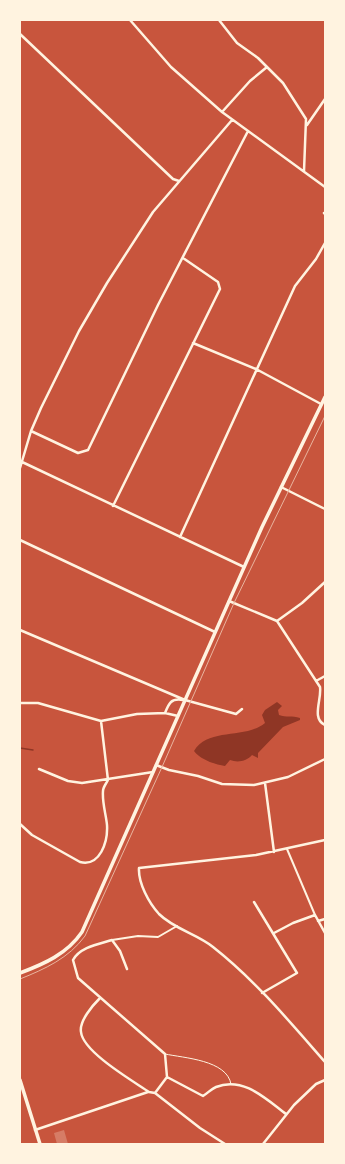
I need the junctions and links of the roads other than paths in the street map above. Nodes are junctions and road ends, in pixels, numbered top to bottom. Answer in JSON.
{"nodes":[{"id":1,"x":130,"y":20,"type":"edge"},
{"id":2,"x":221,"y":21,"type":"edge"},
{"id":3,"x":20,"y":34,"type":"edge"},
{"id":4,"x":267,"y":67,"type":"junction"},
{"id":5,"x":325,"y":99,"type":"edge"},
{"id":6,"x":222,"y":112,"type":"junction"},
{"id":7,"x":232,"y":120,"type":"junction"},
{"id":8,"x":307,"y":126,"type":"junction"},
{"id":9,"x":248,"y":132,"type":"junction"},
{"id":10,"x":304,"y":172,"type":"junction"},
{"id":11,"x":179,"y":182,"type":"junction"},
{"id":12,"x":325,"y":187,"type":"edge"},
{"id":13,"x":325,"y":243,"type":"edge"},
{"id":14,"x":183,"y":258,"type":"junction"},
{"id":15,"x":193,"y":343,"type":"junction"},
{"id":16,"x":256,"y":369,"type":"junction"},
{"id":17,"x":325,"y":397,"type":"edge"},
{"id":18,"x":321,"y":404,"type":"junction"},
{"id":19,"x":31,"y":431,"type":"junction"},
{"id":20,"x":21,"y":462,"type":"edge"},
{"id":21,"x":20,"y":468,"type":"edge"},
{"id":22,"x":281,"y":487,"type":"junction"},
{"id":23,"x":113,"y":506,"type":"junction"},
{"id":24,"x":325,"y":509,"type":"edge"},
{"id":25,"x":180,"y":537,"type":"junction"},
{"id":26,"x":20,"y":540,"type":"edge"},
{"id":27,"x":244,"y":567,"type":"junction"},
{"id":28,"x":325,"y":582,"type":"edge"},
{"id":29,"x":229,"y":601,"type":"junction"},
{"id":30,"x":277,"y":621,"type":"junction"},
{"id":31,"x":20,"y":630,"type":"edge"},
{"id":32,"x":215,"y":632,"type":"junction"},
{"id":33,"x":325,"y":676,"type":"edge"},
{"id":34,"x":316,"y":681,"type":"junction"},
{"id":35,"x":185,"y":700,"type":"junction"},
{"id":36,"x":20,"y":703,"type":"edge"},
{"id":37,"x":242,"y":709,"type":"dead end"},
{"id":38,"x":165,"y":713,"type":"junction"},
{"id":39,"x":178,"y":716,"type":"junction"},
{"id":40,"x":101,"y":721,"type":"junction"},
{"id":41,"x":325,"y":725,"type":"edge"},
{"id":42,"x":325,"y":760,"type":"edge"},
{"id":43,"x":156,"y":765,"type":"junction"},
{"id":44,"x":38,"y":768,"type":"dead end"},
{"id":45,"x":153,"y":772,"type":"junction"},
{"id":46,"x":108,"y":780,"type":"junction"},
{"id":47,"x":266,"y":783,"type":"junction"},
{"id":48,"x":20,"y":824,"type":"edge"},
{"id":49,"x":325,"y":840,"type":"edge"},
{"id":50,"x":287,"y":849,"type":"junction"},
{"id":51,"x":274,"y":852,"type":"junction"},
{"id":52,"x":254,"y":902,"type":"dead end"},
{"id":53,"x":315,"y":915,"type":"junction"},
{"id":54,"x":325,"y":919,"type":"edge"},
{"id":55,"x":318,"y":921,"type":"junction"},
{"id":56,"x":177,"y":926,"type":"junction"},
{"id":57,"x":274,"y":933,"type":"junction"},
{"id":58,"x":325,"y":933,"type":"edge"},
{"id":59,"x":112,"y":940,"type":"junction"},
{"id":60,"x":127,"y":969,"type":"dead end"},
{"id":61,"x":20,"y":973,"type":"edge"},
{"id":62,"x":262,"y":993,"type":"junction"},
{"id":63,"x":100,"y":998,"type":"junction"},
{"id":64,"x":165,"y":1054,"type":"junction"},
{"id":65,"x":325,"y":1062,"type":"edge"},
{"id":66,"x":167,"y":1077,"type":"junction"},
{"id":67,"x":20,"y":1080,"type":"edge"},
{"id":68,"x":325,"y":1080,"type":"edge"},
{"id":69,"x":231,"y":1084,"type":"junction"},
{"id":70,"x":149,"y":1092,"type":"junction"},
{"id":71,"x":155,"y":1093,"type":"junction"},
{"id":72,"x":286,"y":1114,"type":"junction"},
{"id":73,"x":35,"y":1130,"type":"junction"},
{"id":74,"x":267,"y":1141,"type":"junction"},
{"id":75,"x":40,"y":1144,"type":"edge"},
{"id":76,"x":225,"y":1144,"type":"edge"},
{"id":77,"x":263,"y":1144,"type":"edge"},
{"id":78,"x":270,"y":1144,"type":"edge"}],
"edges":[{"from":1,"to":6,"type":"street"},
{"from":2,"to":4,"type":"street"},
{"from":3,"to":11,"type":"street"},
{"from":4,"to":6,"type":"street"},
{"from":4,"to":8,"type":"street"},
{"from":5,"to":8,"type":"street"},
{"from":6,"to":7,"type":"street"},
{"from":7,"to":9,"type":"street"},
{"from":7,"to":11,"type":"street"},
{"from":8,"to":10,"type":"street"},
{"from":9,"to":10,"type":"street"},
{"from":9,"to":14,"type":"street"},
{"from":10,"to":12,"type":"street"},
{"from":11,"to":19,"type":"street"},
{"from":13,"to":16,"type":"street"},
{"from":14,"to":15,"type":"street"},
{"from":14,"to":19,"type":"street"},
{"from":15,"to":16,"type":"street"},
{"from":15,"to":23,"type":"street"},
{"from":16,"to":18,"type":"street"},
{"from":16,"to":25,"type":"street"},
{"from":17,"to":18,"type":"main road"},
{"from":18,"to":22,"type":"main road"},
{"from":19,"to":20,"type":"street"},
{"from":20,"to":21,"type":"street"},
{"from":20,"to":23,"type":"street"},
{"from":22,"to":24,"type":"street"},
{"from":22,"to":27,"type":"main road"},
{"from":23,"to":25,"type":"street"},
{"from":25,"to":27,"type":"street"},
{"from":26,"to":32,"type":"street"},
{"from":27,"to":29,"type":"main road"},
{"from":28,"to":30,"type":"street"},
{"from":29,"to":30,"type":"street"},
{"from":29,"to":32,"type":"main road"},
{"from":30,"to":34,"type":"street"},
{"from":31,"to":35,"type":"street"},
{"from":32,"to":35,"type":"main road"},
{"from":33,"to":34,"type":"street"},
{"from":34,"to":41,"type":"street"},
{"from":35,"to":37,"type":"street"},
{"from":35,"to":38,"type":"street"},
{"from":35,"to":39,"type":"main road"},
{"from":36,"to":40,"type":"street"},
{"from":38,"to":39,"type":"street"},
{"from":38,"to":40,"type":"street"},
{"from":39,"to":43,"type":"main road"},
{"from":40,"to":46,"type":"street"},
{"from":42,"to":47,"type":"street"},
{"from":43,"to":45,"type":"main road"},
{"from":43,"to":47,"type":"street"},
{"from":44,"to":46,"type":"street"},
{"from":45,"to":46,"type":"street"},
{"from":45,"to":61,"type":"main road"},
{"from":46,"to":48,"type":"street"},
{"from":47,"to":51,"type":"street"},
{"from":49,"to":50,"type":"street"},
{"from":50,"to":51,"type":"street"},
{"from":50,"to":53,"type":"street"},
{"from":51,"to":56,"type":"street"},
{"from":52,"to":57,"type":"street"},
{"from":53,"to":55,"type":"street"},
{"from":53,"to":57,"type":"street"},
{"from":54,"to":55,"type":"street"},
{"from":55,"to":58,"type":"street"},
{"from":56,"to":59,"type":"street"},
{"from":56,"to":62,"type":"street"},
{"from":57,"to":62,"type":"street"},
{"from":59,"to":60,"type":"street"},
{"from":59,"to":63,"type":"street"},
{"from":62,"to":65,"type":"street"},
{"from":63,"to":64,"type":"street"},
{"from":63,"to":70,"type":"street"},
{"from":64,"to":66,"type":"street"},
{"from":64,"to":69,"type":"lane"},
{"from":66,"to":69,"type":"street"},
{"from":66,"to":71,"type":"street"},
{"from":67,"to":73,"type":"main road"},
{"from":68,"to":72,"type":"street"},
{"from":69,"to":72,"type":"street"},
{"from":70,"to":71,"type":"street"},
{"from":70,"to":73,"type":"street"},
{"from":71,"to":76,"type":"street"},
{"from":72,"to":74,"type":"street"},
{"from":73,"to":75,"type":"main road"},
{"from":74,"to":77,"type":"street"},
{"from":74,"to":78,"type":"street"}]}
